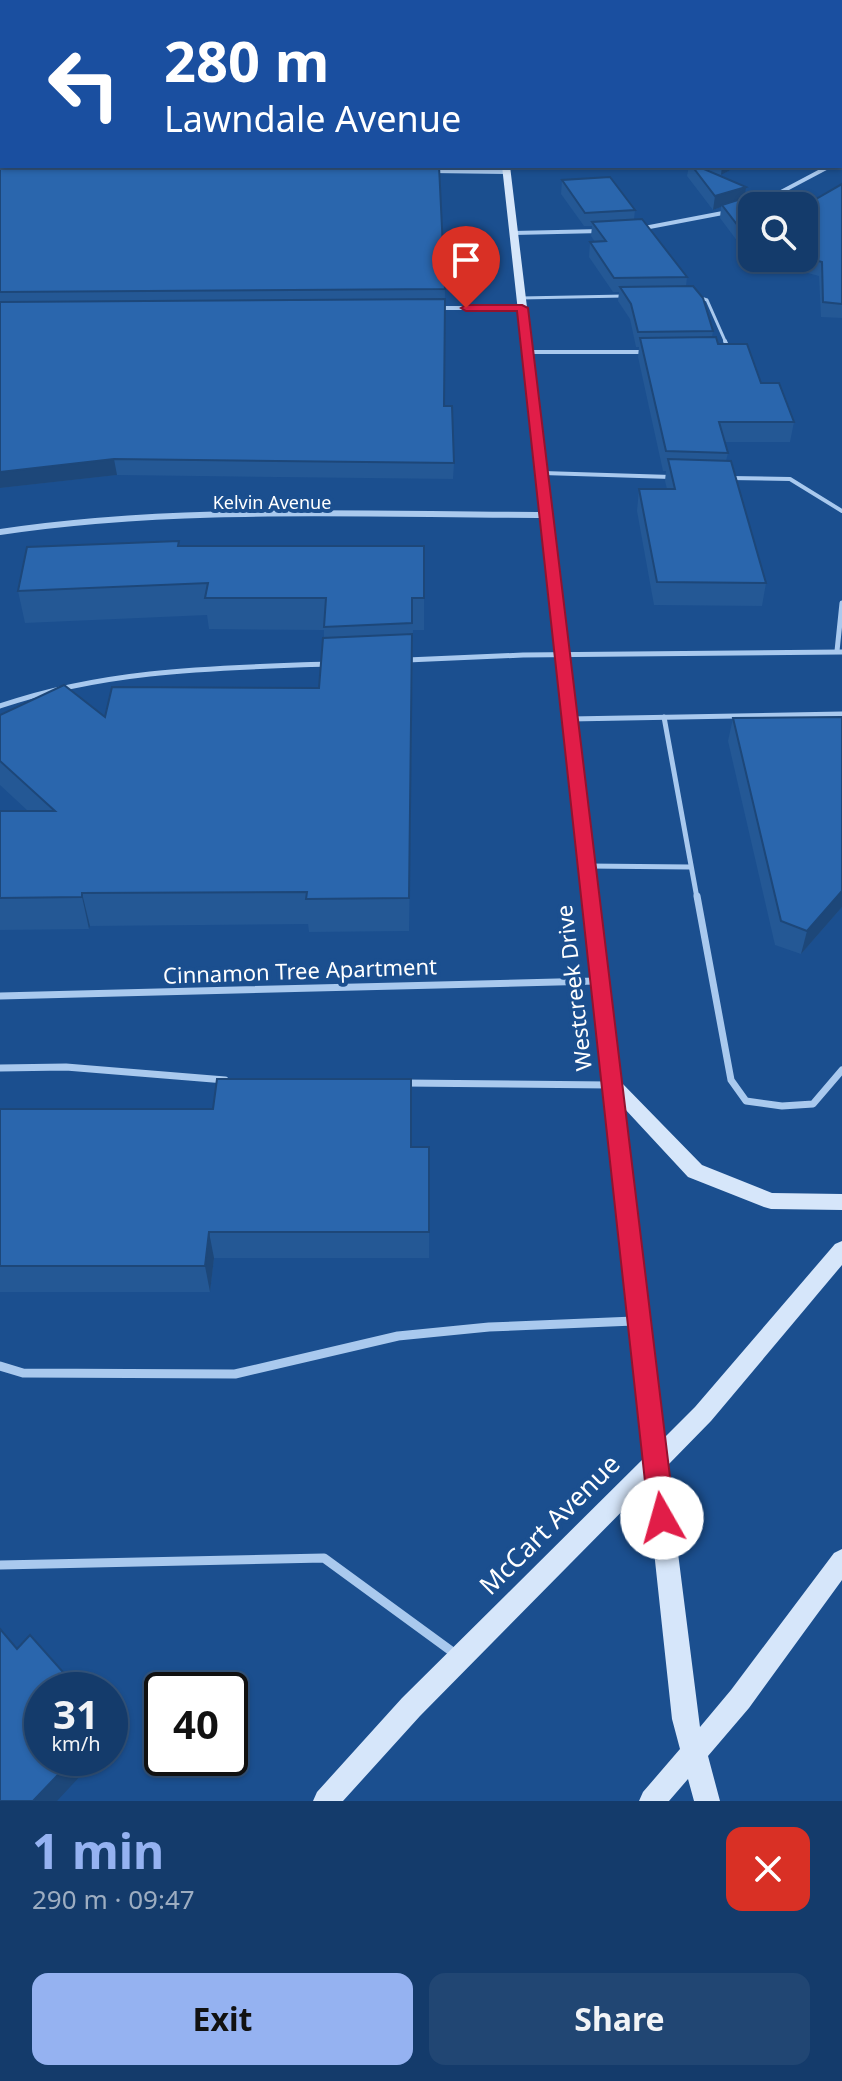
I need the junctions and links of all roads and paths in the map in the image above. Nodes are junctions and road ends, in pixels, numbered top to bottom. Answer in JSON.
{"nodes":[{"id":1,"x":826,"y":168,"type":"edge"},
{"id":2,"x":506,"y":169,"type":"edge"},
{"id":3,"x":429,"y":171,"type":"edge"},
{"id":4,"x":784,"y":192,"type":"edge"},
{"id":5,"x":728,"y":212,"type":"edge"},
{"id":6,"x":637,"y":229,"type":"edge"},
{"id":7,"x":607,"y":231,"type":"edge"},
{"id":8,"x":513,"y":233,"type":"junction"},
{"id":9,"x":684,"y":295,"type":"edge"},
{"id":10,"x":638,"y":296,"type":"edge"},
{"id":11,"x":522,"y":303,"type":"junction"},
{"id":12,"x":419,"y":308,"type":"edge"},
{"id":13,"x":721,"y":351,"type":"edge"},
{"id":14,"x":527,"y":352,"type":"junction"},
{"id":15,"x":649,"y":352,"type":"edge"},
{"id":16,"x":541,"y":473,"type":"junction"},
{"id":17,"x":684,"y":478,"type":"edge"},
{"id":18,"x":729,"y":478,"type":"edge"},
{"id":19,"x":842,"y":511,"type":"edge"},
{"id":20,"x":546,"y":515,"type":"junction"},
{"id":21,"x":0,"y":532,"type":"edge"},
{"id":22,"x":842,"y":603,"type":"edge"},
{"id":23,"x":840,"y":651,"type":"edge"},
{"id":24,"x":562,"y":655,"type":"junction"},
{"id":25,"x":400,"y":660,"type":"edge"},
{"id":26,"x":338,"y":663,"type":"edge"},
{"id":27,"x":0,"y":706,"type":"edge"},
{"id":28,"x":842,"y":714,"type":"edge"},
{"id":29,"x":664,"y":717,"type":"junction"},
{"id":30,"x":570,"y":719,"type":"junction"},
{"id":31,"x":587,"y":866,"type":"junction"},
{"id":32,"x":690,"y":867,"type":"junction"},
{"id":33,"x":600,"y":981,"type":"junction"},
{"id":34,"x":0,"y":996,"type":"edge"},
{"id":35,"x":0,"y":1068,"type":"edge"},
{"id":36,"x":842,"y":1070,"type":"edge"},
{"id":37,"x":239,"y":1081,"type":"edge"},
{"id":38,"x":395,"y":1083,"type":"edge"},
{"id":39,"x":613,"y":1085,"type":"junction"},
{"id":40,"x":842,"y":1202,"type":"edge"},
{"id":41,"x":842,"y":1250,"type":"edge"},
{"id":42,"x":639,"y":1321,"type":"junction"},
{"id":43,"x":0,"y":1366,"type":"edge"},
{"id":44,"x":656,"y":1460,"type":"junction"},
{"id":45,"x":842,"y":1561,"type":"edge"},
{"id":46,"x":0,"y":1565,"type":"edge"},
{"id":47,"x":460,"y":1658,"type":"junction"},
{"id":48,"x":695,"y":1753,"type":"junction"},
{"id":49,"x":326,"y":1801,"type":"edge"},
{"id":50,"x":652,"y":1801,"type":"edge"},
{"id":51,"x":707,"y":1801,"type":"edge"}],
"edges":[{"from":1,"to":4,"type":"street"},
{"from":2,"to":3,"type":"street"},
{"from":2,"to":8,"type":"street","name":"Westcreek Drive"},
{"from":5,"to":6,"type":"street"},
{"from":7,"to":8,"type":"street"},
{"from":8,"to":11,"type":"street","name":"Westcreek Drive"},
{"from":9,"to":13,"type":"lane"},
{"from":10,"to":11,"type":"lane"},
{"from":11,"to":12,"type":"street"},
{"from":11,"to":14,"type":"street","name":"Westcreek Drive"},
{"from":14,"to":15,"type":"lane"},
{"from":14,"to":16,"type":"street","name":"Westcreek Drive"},
{"from":16,"to":17,"type":"lane"},
{"from":16,"to":20,"type":"street","name":"Westcreek Drive"},
{"from":18,"to":19,"type":"lane"},
{"from":20,"to":21,"type":"street","name":"Kelvin Avenue"},
{"from":20,"to":24,"type":"street","name":"Westcreek Drive"},
{"from":22,"to":23,"type":"lane"},
{"from":23,"to":24,"type":"lane"},
{"from":24,"to":25,"type":"lane"},
{"from":24,"to":30,"type":"street","name":"Westcreek Drive"},
{"from":26,"to":27,"type":"lane"},
{"from":28,"to":29,"type":"lane"},
{"from":29,"to":30,"type":"lane"},
{"from":29,"to":32,"type":"lane"},
{"from":30,"to":31,"type":"street","name":"Westcreek Drive"},
{"from":31,"to":32,"type":"lane"},
{"from":31,"to":33,"type":"street","name":"Westcreek Drive"},
{"from":32,"to":36,"type":"lane"},
{"from":33,"to":34,"type":"lane","name":"Cinnamon Tree Apartment"},
{"from":33,"to":39,"type":"street","name":"Westcreek Drive"},
{"from":35,"to":37,"type":"lane"},
{"from":38,"to":39,"type":"lane"},
{"from":39,"to":40,"type":"street"},
{"from":39,"to":42,"type":"street","name":"Westcreek Drive"},
{"from":41,"to":44,"type":"street","name":"McCart Avenue"},
{"from":42,"to":43,"type":"lane"},
{"from":42,"to":44,"type":"street","name":"Westcreek Drive"},
{"from":44,"to":47,"type":"street","name":"McCart Avenue"},
{"from":44,"to":48,"type":"street","name":"Westcreek Drive"},
{"from":45,"to":48,"type":"street"},
{"from":46,"to":47,"type":"lane"},
{"from":47,"to":49,"type":"street","name":"McCart Avenue"},
{"from":48,"to":50,"type":"street"},
{"from":48,"to":51,"type":"street","name":"Westcreek Drive"}]}
